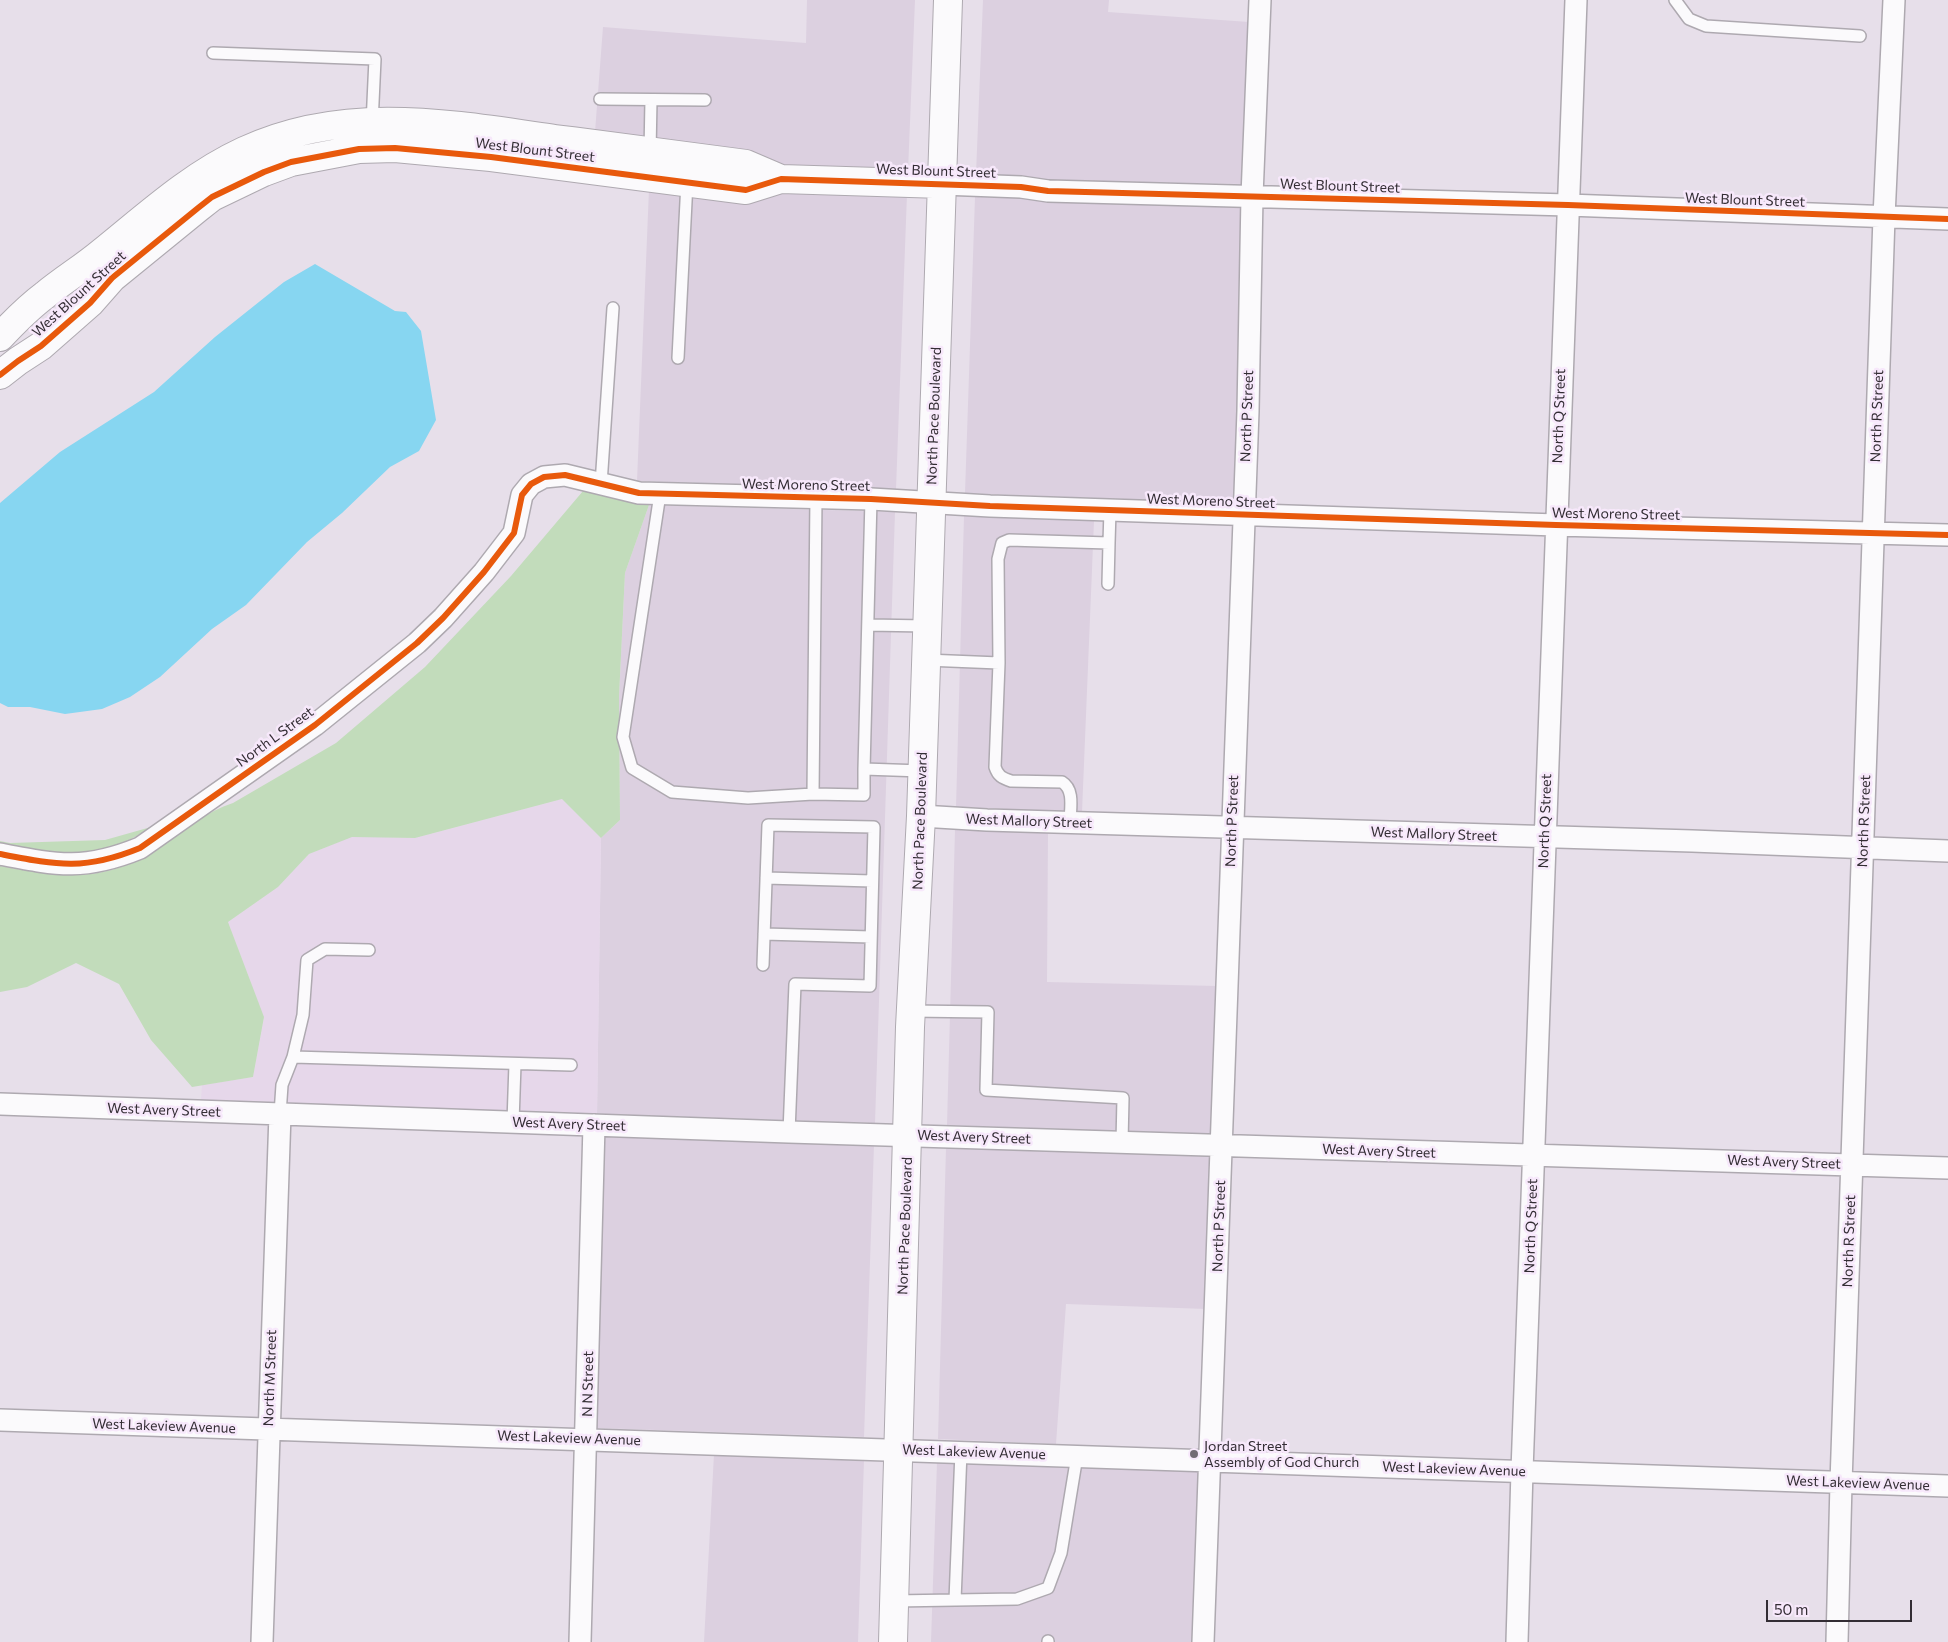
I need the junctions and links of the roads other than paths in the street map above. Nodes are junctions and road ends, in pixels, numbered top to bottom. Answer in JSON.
{"nodes":[{"id":1,"x":948,"y":0,"type":"edge"},
{"id":2,"x":1260,"y":0,"type":"edge"},
{"id":3,"x":1576,"y":0,"type":"edge"},
{"id":4,"x":1675,"y":0,"type":"edge"},
{"id":5,"x":1894,"y":0,"type":"edge"},
{"id":6,"x":1860,"y":36,"type":"dead end"},
{"id":7,"x":213,"y":53,"type":"dead end"},
{"id":8,"x":600,"y":99,"type":"dead end"},
{"id":9,"x":651,"y":100,"type":"junction"},
{"id":10,"x":705,"y":100,"type":"dead end"},
{"id":11,"x":372,"y":121,"type":"junction"},
{"id":12,"x":493,"y":144,"type":"junction"},
{"id":13,"x":372,"y":148,"type":"junction"},
{"id":14,"x":650,"y":152,"type":"junction"},
{"id":15,"x":782,"y":179,"type":"junction"},
{"id":16,"x":687,"y":182,"type":"junction"},
{"id":17,"x":942,"y":184,"type":"junction"},
{"id":18,"x":192,"y":196,"type":"junction"},
{"id":19,"x":1252,"y":196,"type":"junction"},
{"id":20,"x":1568,"y":205,"type":"junction"},
{"id":21,"x":1884,"y":217,"type":"junction"},
{"id":22,"x":1948,"y":219,"type":"edge"},
{"id":23,"x":612,"y":308,"type":"dead end"},
{"id":24,"x":0,"y":337,"type":"edge"},
{"id":25,"x":678,"y":358,"type":"dead end"},
{"id":26,"x":0,"y":375,"type":"edge"},
{"id":27,"x":601,"y":484,"type":"junction"},
{"id":28,"x":660,"y":494,"type":"junction"},
{"id":29,"x":816,"y":498,"type":"junction"},
{"id":30,"x":871,"y":499,"type":"junction"},
{"id":31,"x":931,"y":503,"type":"junction"},
{"id":32,"x":1110,"y":510,"type":"junction"},
{"id":33,"x":1244,"y":514,"type":"junction"},
{"id":34,"x":1556,"y":525,"type":"junction"},
{"id":35,"x":1873,"y":532,"type":"junction"},
{"id":36,"x":514,"y":533,"type":"joint"},
{"id":37,"x":1948,"y":535,"type":"edge"},
{"id":38,"x":1109,"y":543,"type":"junction"},
{"id":39,"x":1108,"y":584,"type":"dead end"},
{"id":40,"x":868,"y":625,"type":"junction"},
{"id":41,"x":927,"y":626,"type":"junction"},
{"id":42,"x":926,"y":660,"type":"junction"},
{"id":43,"x":999,"y":663,"type":"junction"},
{"id":44,"x":864,"y":770,"type":"junction"},
{"id":45,"x":922,"y":771,"type":"junction"},
{"id":46,"x":813,"y":794,"type":"junction"},
{"id":47,"x":920,"y":816,"type":"junction"},
{"id":48,"x":1070,"y":823,"type":"junction"},
{"id":49,"x":1232,"y":828,"type":"junction"},
{"id":50,"x":1545,"y":838,"type":"junction"},
{"id":51,"x":1864,"y":848,"type":"junction"},
{"id":52,"x":1948,"y":851,"type":"edge"},
{"id":53,"x":0,"y":854,"type":"edge"},
{"id":54,"x":766,"y":878,"type":"junction"},
{"id":55,"x":872,"y":881,"type":"junction"},
{"id":56,"x":764,"y":934,"type":"junction"},
{"id":57,"x":871,"y":937,"type":"junction"},
{"id":58,"x":369,"y":950,"type":"dead end"},
{"id":59,"x":763,"y":965,"type":"dead end"},
{"id":60,"x":911,"y":1011,"type":"junction"},
{"id":61,"x":293,"y":1056,"type":"junction"},
{"id":62,"x":516,"y":1064,"type":"junction"},
{"id":63,"x":572,"y":1065,"type":"dead end"},
{"id":64,"x":0,"y":1104,"type":"edge"},
{"id":65,"x":280,"y":1114,"type":"junction"},
{"id":66,"x":513,"y":1122,"type":"junction"},
{"id":67,"x":594,"y":1125,"type":"junction"},
{"id":68,"x":789,"y":1132,"type":"junction"},
{"id":69,"x":908,"y":1134,"type":"junction"},
{"id":70,"x":1122,"y":1142,"type":"junction"},
{"id":71,"x":1222,"y":1145,"type":"junction"},
{"id":72,"x":1533,"y":1156,"type":"junction"},
{"id":73,"x":1851,"y":1165,"type":"junction"},
{"id":74,"x":1948,"y":1168,"type":"edge"},
{"id":75,"x":0,"y":1420,"type":"edge"},
{"id":76,"x":268,"y":1429,"type":"junction"},
{"id":77,"x":586,"y":1439,"type":"junction"},
{"id":78,"x":899,"y":1450,"type":"junction"},
{"id":79,"x":961,"y":1452,"type":"junction"},
{"id":80,"x":1077,"y":1456,"type":"junction"},
{"id":81,"x":1210,"y":1460,"type":"junction"},
{"id":82,"x":1522,"y":1471,"type":"junction"},
{"id":83,"x":1841,"y":1483,"type":"junction"},
{"id":84,"x":1948,"y":1486,"type":"edge"},
{"id":85,"x":955,"y":1600,"type":"junction"},
{"id":86,"x":894,"y":1601,"type":"junction"},
{"id":87,"x":262,"y":1642,"type":"edge"},
{"id":88,"x":580,"y":1642,"type":"edge"},
{"id":89,"x":893,"y":1642,"type":"edge"},
{"id":90,"x":1203,"y":1642,"type":"edge"},
{"id":91,"x":1517,"y":1642,"type":"edge"},
{"id":92,"x":1837,"y":1642,"type":"edge"}],
"edges":[{"from":1,"to":17,"type":"street","name":"North Pace Boulevard"},
{"from":2,"to":19,"type":"street","name":"North P Street"},
{"from":3,"to":20,"type":"street","name":"North Q Street"},
{"from":4,"to":6,"type":"lane"},
{"from":5,"to":21,"type":"street","name":"North R Street"},
{"from":7,"to":11,"type":"lane"},
{"from":8,"to":9,"type":"lane"},
{"from":9,"to":10,"type":"lane"},
{"from":9,"to":14,"type":"lane"},
{"from":11,"to":12,"type":"street","name":"West Blount Street"},
{"from":11,"to":13,"type":"lane"},
{"from":11,"to":18,"type":"street","name":"West Blount Street"},
{"from":12,"to":13,"type":"street","name":"West Blount Street"},
{"from":12,"to":14,"type":"street","name":"West Blount Street"},
{"from":12,"to":16,"type":"street","name":"West Blount Street"},
{"from":13,"to":18,"type":"street","name":"West Blount Street"},
{"from":14,"to":15,"type":"street","name":"West Blount Street"},
{"from":15,"to":16,"type":"street","name":"West Blount Street"},
{"from":15,"to":17,"type":"street","name":"West Blount Street"},
{"from":16,"to":25,"type":"lane"},
{"from":17,"to":19,"type":"street","name":"West Blount Street"},
{"from":17,"to":31,"type":"street","name":"North Pace Boulevard"},
{"from":18,"to":24,"type":"street","name":"West Blount Street"},
{"from":18,"to":26,"type":"street","name":"West Blount Street"},
{"from":19,"to":20,"type":"street","name":"West Blount Street"},
{"from":19,"to":33,"type":"street","name":"North P Street"},
{"from":20,"to":21,"type":"street","name":"West Blount Street"},
{"from":20,"to":34,"type":"street","name":"North Q Street"},
{"from":21,"to":22,"type":"street","name":"West Blount Street"},
{"from":21,"to":35,"type":"street","name":"North R Street"},
{"from":23,"to":27,"type":"lane"},
{"from":27,"to":28,"type":"street","name":"West Moreno Street"},
{"from":27,"to":36,"type":"street","name":"West Moreno Street"},
{"from":28,"to":29,"type":"street","name":"West Moreno Street"},
{"from":28,"to":46,"type":"lane"},
{"from":29,"to":30,"type":"street","name":"West Moreno Street"},
{"from":29,"to":46,"type":"lane"},
{"from":30,"to":31,"type":"street","name":"West Moreno Street"},
{"from":30,"to":40,"type":"lane"},
{"from":31,"to":32,"type":"street","name":"West Moreno Street"},
{"from":31,"to":41,"type":"street","name":"North Pace Boulevard"},
{"from":32,"to":33,"type":"street","name":"West Moreno Street"},
{"from":32,"to":38,"type":"lane"},
{"from":33,"to":34,"type":"street","name":"West Moreno Street"},
{"from":33,"to":49,"type":"street","name":"North P Street"},
{"from":34,"to":35,"type":"street","name":"West Moreno Street"},
{"from":34,"to":50,"type":"street","name":"North Q Street"},
{"from":35,"to":37,"type":"street","name":"West Moreno Street"},
{"from":35,"to":51,"type":"street","name":"North R Street"},
{"from":36,"to":53,"type":"street","name":"North L Street"},
{"from":38,"to":39,"type":"lane"},
{"from":38,"to":43,"type":"lane"},
{"from":40,"to":41,"type":"lane"},
{"from":40,"to":44,"type":"lane"},
{"from":41,"to":42,"type":"street","name":"North Pace Boulevard"},
{"from":42,"to":43,"type":"lane"},
{"from":42,"to":45,"type":"street","name":"North Pace Boulevard"},
{"from":43,"to":48,"type":"lane"},
{"from":44,"to":45,"type":"lane"},
{"from":44,"to":46,"type":"lane"},
{"from":45,"to":47,"type":"street","name":"North Pace Boulevard"},
{"from":47,"to":48,"type":"street","name":"West Mallory Street"},
{"from":47,"to":60,"type":"street","name":"North Pace Boulevard"},
{"from":48,"to":49,"type":"street","name":"West Mallory Street"},
{"from":49,"to":50,"type":"street","name":"West Mallory Street"},
{"from":49,"to":71,"type":"street","name":"North P Street"},
{"from":50,"to":51,"type":"street","name":"West Mallory Street"},
{"from":50,"to":72,"type":"street","name":"North Q Street"},
{"from":51,"to":52,"type":"street","name":"West Mallory Street"},
{"from":51,"to":73,"type":"street","name":"North R Street"},
{"from":54,"to":55,"type":"lane"},
{"from":54,"to":55,"type":"lane"},
{"from":54,"to":56,"type":"lane"},
{"from":55,"to":57,"type":"lane"},
{"from":56,"to":57,"type":"lane"},
{"from":56,"to":59,"type":"lane"},
{"from":57,"to":68,"type":"lane"},
{"from":58,"to":61,"type":"lane"},
{"from":60,"to":69,"type":"street","name":"North Pace Boulevard"},
{"from":60,"to":70,"type":"lane"},
{"from":61,"to":62,"type":"lane"},
{"from":61,"to":65,"type":"lane"},
{"from":62,"to":63,"type":"lane"},
{"from":62,"to":66,"type":"lane"},
{"from":64,"to":65,"type":"street","name":"West Avery Street"},
{"from":65,"to":66,"type":"street","name":"West Avery Street"},
{"from":65,"to":76,"type":"street","name":"North M Street"},
{"from":66,"to":67,"type":"street","name":"West Avery Street"},
{"from":67,"to":68,"type":"street","name":"West Avery Street"},
{"from":67,"to":77,"type":"street","name":"N N Street"},
{"from":68,"to":69,"type":"street","name":"West Avery Street"},
{"from":69,"to":70,"type":"street","name":"West Avery Street"},
{"from":69,"to":78,"type":"street","name":"North Pace Boulevard"},
{"from":70,"to":71,"type":"street","name":"West Avery Street"},
{"from":71,"to":72,"type":"street","name":"West Avery Street"},
{"from":71,"to":81,"type":"street","name":"North P Street"},
{"from":72,"to":73,"type":"street","name":"West Avery Street"},
{"from":72,"to":82,"type":"street","name":"North Q Street"},
{"from":73,"to":74,"type":"street","name":"West Avery Street"},
{"from":73,"to":83,"type":"street","name":"North R Street"},
{"from":75,"to":76,"type":"street","name":"West Lakeview Avenue"},
{"from":76,"to":77,"type":"street","name":"West Lakeview Avenue"},
{"from":76,"to":87,"type":"street","name":"North M Street"},
{"from":77,"to":78,"type":"street","name":"West Lakeview Avenue"},
{"from":77,"to":88,"type":"street","name":"N N Street"},
{"from":78,"to":79,"type":"street","name":"West Lakeview Avenue"},
{"from":78,"to":86,"type":"street","name":"North Pace Boulevard"},
{"from":79,"to":80,"type":"street","name":"West Lakeview Avenue"},
{"from":79,"to":85,"type":"lane"},
{"from":80,"to":81,"type":"street","name":"West Lakeview Avenue"},
{"from":80,"to":85,"type":"lane"},
{"from":81,"to":82,"type":"street","name":"West Lakeview Avenue"},
{"from":81,"to":90,"type":"street","name":"North P Street"},
{"from":82,"to":83,"type":"street","name":"West Lakeview Avenue"},
{"from":82,"to":91,"type":"street","name":"North Q Street"},
{"from":83,"to":84,"type":"street","name":"West Lakeview Avenue"},
{"from":83,"to":92,"type":"street","name":"North R Street"},
{"from":85,"to":86,"type":"lane"},
{"from":86,"to":89,"type":"street","name":"North Pace Boulevard"}]}
